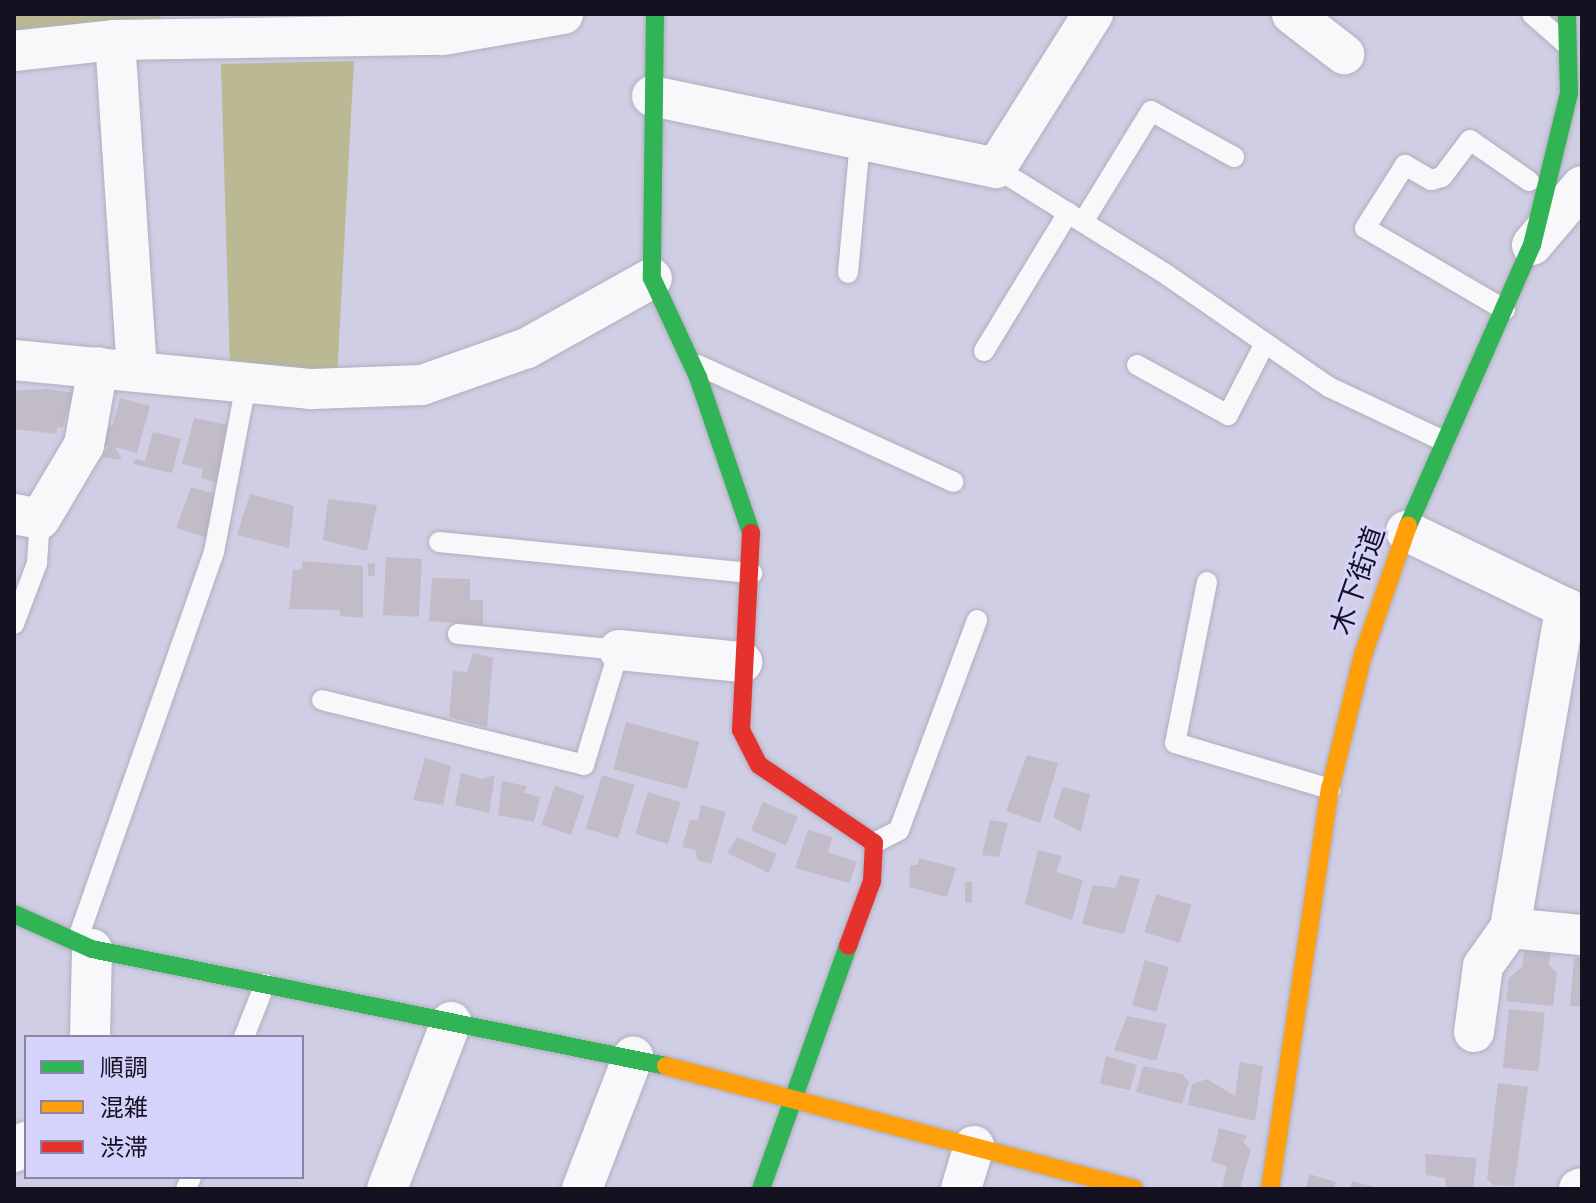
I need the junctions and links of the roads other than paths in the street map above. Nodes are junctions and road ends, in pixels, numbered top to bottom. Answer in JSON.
{"nodes":[{"id":1,"x":563,"y":14,"type":"edge"},
{"id":2,"x":655,"y":14,"type":"edge"},
{"id":3,"x":1093,"y":14,"type":"edge"},
{"id":4,"x":1292,"y":14,"type":"edge"},
{"id":5,"x":1532,"y":14,"type":"edge"},
{"id":6,"x":1567,"y":14,"type":"edge"},
{"id":7,"x":115,"y":40,"type":"junction"},
{"id":8,"x":1569,"y":46,"type":"junction"},
{"id":9,"x":14,"y":51,"type":"edge"},
{"id":10,"x":1344,"y":54,"type":"dead end"},
{"id":11,"x":652,"y":96,"type":"junction"},
{"id":12,"x":860,"y":140,"type":"junction"},
{"id":13,"x":1234,"y":157,"type":"dead end"},
{"id":14,"x":996,"y":168,"type":"junction"},
{"id":15,"x":1529,"y":181,"type":"dead end"},
{"id":16,"x":1582,"y":186,"type":"edge"},
{"id":17,"x":1075,"y":217,"type":"junction"},
{"id":18,"x":1532,"y":245,"type":"junction"},
{"id":19,"x":848,"y":273,"type":"dead end"},
{"id":20,"x":652,"y":278,"type":"junction"},
{"id":21,"x":1505,"y":310,"type":"junction"},
{"id":22,"x":1265,"y":343,"type":"junction"},
{"id":23,"x":984,"y":351,"type":"dead end"},
{"id":24,"x":14,"y":360,"type":"edge"},
{"id":25,"x":691,"y":362,"type":"junction"},
{"id":26,"x":1137,"y":365,"type":"dead end"},
{"id":27,"x":98,"y":367,"type":"junction"},
{"id":28,"x":137,"y":370,"type":"junction"},
{"id":29,"x":247,"y":379,"type":"junction"},
{"id":30,"x":1444,"y":441,"type":"junction"},
{"id":31,"x":954,"y":482,"type":"dead end"},
{"id":32,"x":27,"y":517,"type":"edge"},
{"id":33,"x":1406,"y":531,"type":"junction"},
{"id":34,"x":439,"y":542,"type":"dead end"},
{"id":35,"x":752,"y":573,"type":"junction"},
{"id":36,"x":1207,"y":582,"type":"dead end"},
{"id":37,"x":1574,"y":612,"type":"edge"},
{"id":38,"x":977,"y":620,"type":"dead end"},
{"id":39,"x":14,"y":624,"type":"edge"},
{"id":40,"x":458,"y":634,"type":"dead end"},
{"id":41,"x":619,"y":650,"type":"junction"},
{"id":42,"x":742,"y":662,"type":"junction"},
{"id":43,"x":322,"y":700,"type":"dead end"},
{"id":44,"x":1330,"y":789,"type":"junction"},
{"id":45,"x":874,"y":843,"type":"junction"},
{"id":46,"x":14,"y":914,"type":"edge"},
{"id":47,"x":1510,"y":928,"type":"junction"},
{"id":48,"x":1582,"y":935,"type":"edge"},
{"id":49,"x":84,"y":945,"type":"junction"},
{"id":50,"x":265,"y":984,"type":"junction"},
{"id":51,"x":451,"y":1022,"type":"junction"},
{"id":52,"x":1474,"y":1032,"type":"dead end"},
{"id":53,"x":90,"y":1035,"type":"edge"},
{"id":54,"x":245,"y":1035,"type":"edge"},
{"id":55,"x":633,"y":1057,"type":"junction"},
{"id":56,"x":797,"y":1097,"type":"junction"},
{"id":57,"x":974,"y":1146,"type":"junction"},
{"id":58,"x":387,"y":1189,"type":"edge"},
{"id":59,"x":582,"y":1189,"type":"edge"},
{"id":60,"x":761,"y":1189,"type":"edge"},
{"id":61,"x":961,"y":1189,"type":"edge"},
{"id":62,"x":1134,"y":1189,"type":"edge"},
{"id":63,"x":1270,"y":1189,"type":"edge"}],
"edges":[{"from":1,"to":7,"type":"street"},
{"from":2,"to":11,"type":"street"},
{"from":3,"to":14,"type":"street"},
{"from":4,"to":10,"type":"street"},
{"from":5,"to":8,"type":"lane"},
{"from":6,"to":8,"type":"street","name":"木下街道"},
{"from":7,"to":9,"type":"street"},
{"from":7,"to":28,"type":"street"},
{"from":8,"to":18,"type":"street","name":"木下街道"},
{"from":11,"to":12,"type":"street"},
{"from":11,"to":20,"type":"street"},
{"from":12,"to":14,"type":"street"},
{"from":12,"to":19,"type":"lane"},
{"from":13,"to":17,"type":"lane"},
{"from":14,"to":17,"type":"lane"},
{"from":15,"to":21,"type":"lane"},
{"from":16,"to":18,"type":"street"},
{"from":17,"to":22,"type":"lane"},
{"from":17,"to":23,"type":"lane"},
{"from":18,"to":21,"type":"street","name":"木下街道"},
{"from":20,"to":25,"type":"street"},
{"from":20,"to":29,"type":"street"},
{"from":21,"to":30,"type":"street","name":"木下街道"},
{"from":22,"to":26,"type":"lane"},
{"from":22,"to":30,"type":"lane"},
{"from":24,"to":27,"type":"street"},
{"from":25,"to":31,"type":"lane"},
{"from":25,"to":35,"type":"street"},
{"from":27,"to":28,"type":"street"},
{"from":27,"to":32,"type":"street"},
{"from":28,"to":29,"type":"street"},
{"from":29,"to":49,"type":"lane"},
{"from":30,"to":33,"type":"street","name":"木下街道"},
{"from":32,"to":39,"type":"lane"},
{"from":33,"to":37,"type":"street"},
{"from":33,"to":44,"type":"street","name":"木下街道"},
{"from":34,"to":35,"type":"lane"},
{"from":35,"to":42,"type":"street"},
{"from":36,"to":44,"type":"lane"},
{"from":37,"to":47,"type":"street"},
{"from":38,"to":45,"type":"lane"},
{"from":40,"to":41,"type":"lane"},
{"from":41,"to":42,"type":"street"},
{"from":41,"to":43,"type":"lane"},
{"from":42,"to":45,"type":"street"},
{"from":44,"to":63,"type":"street","name":"木下街道"},
{"from":45,"to":56,"type":"street"},
{"from":46,"to":49,"type":"street"},
{"from":47,"to":48,"type":"street"},
{"from":47,"to":52,"type":"street"},
{"from":49,"to":50,"type":"street"},
{"from":49,"to":53,"type":"street"},
{"from":50,"to":51,"type":"street"},
{"from":50,"to":54,"type":"lane"},
{"from":51,"to":55,"type":"street"},
{"from":51,"to":58,"type":"street"},
{"from":55,"to":56,"type":"street"},
{"from":55,"to":59,"type":"street"},
{"from":56,"to":57,"type":"street"},
{"from":56,"to":60,"type":"street"},
{"from":57,"to":61,"type":"street"},
{"from":57,"to":62,"type":"street"}]}
